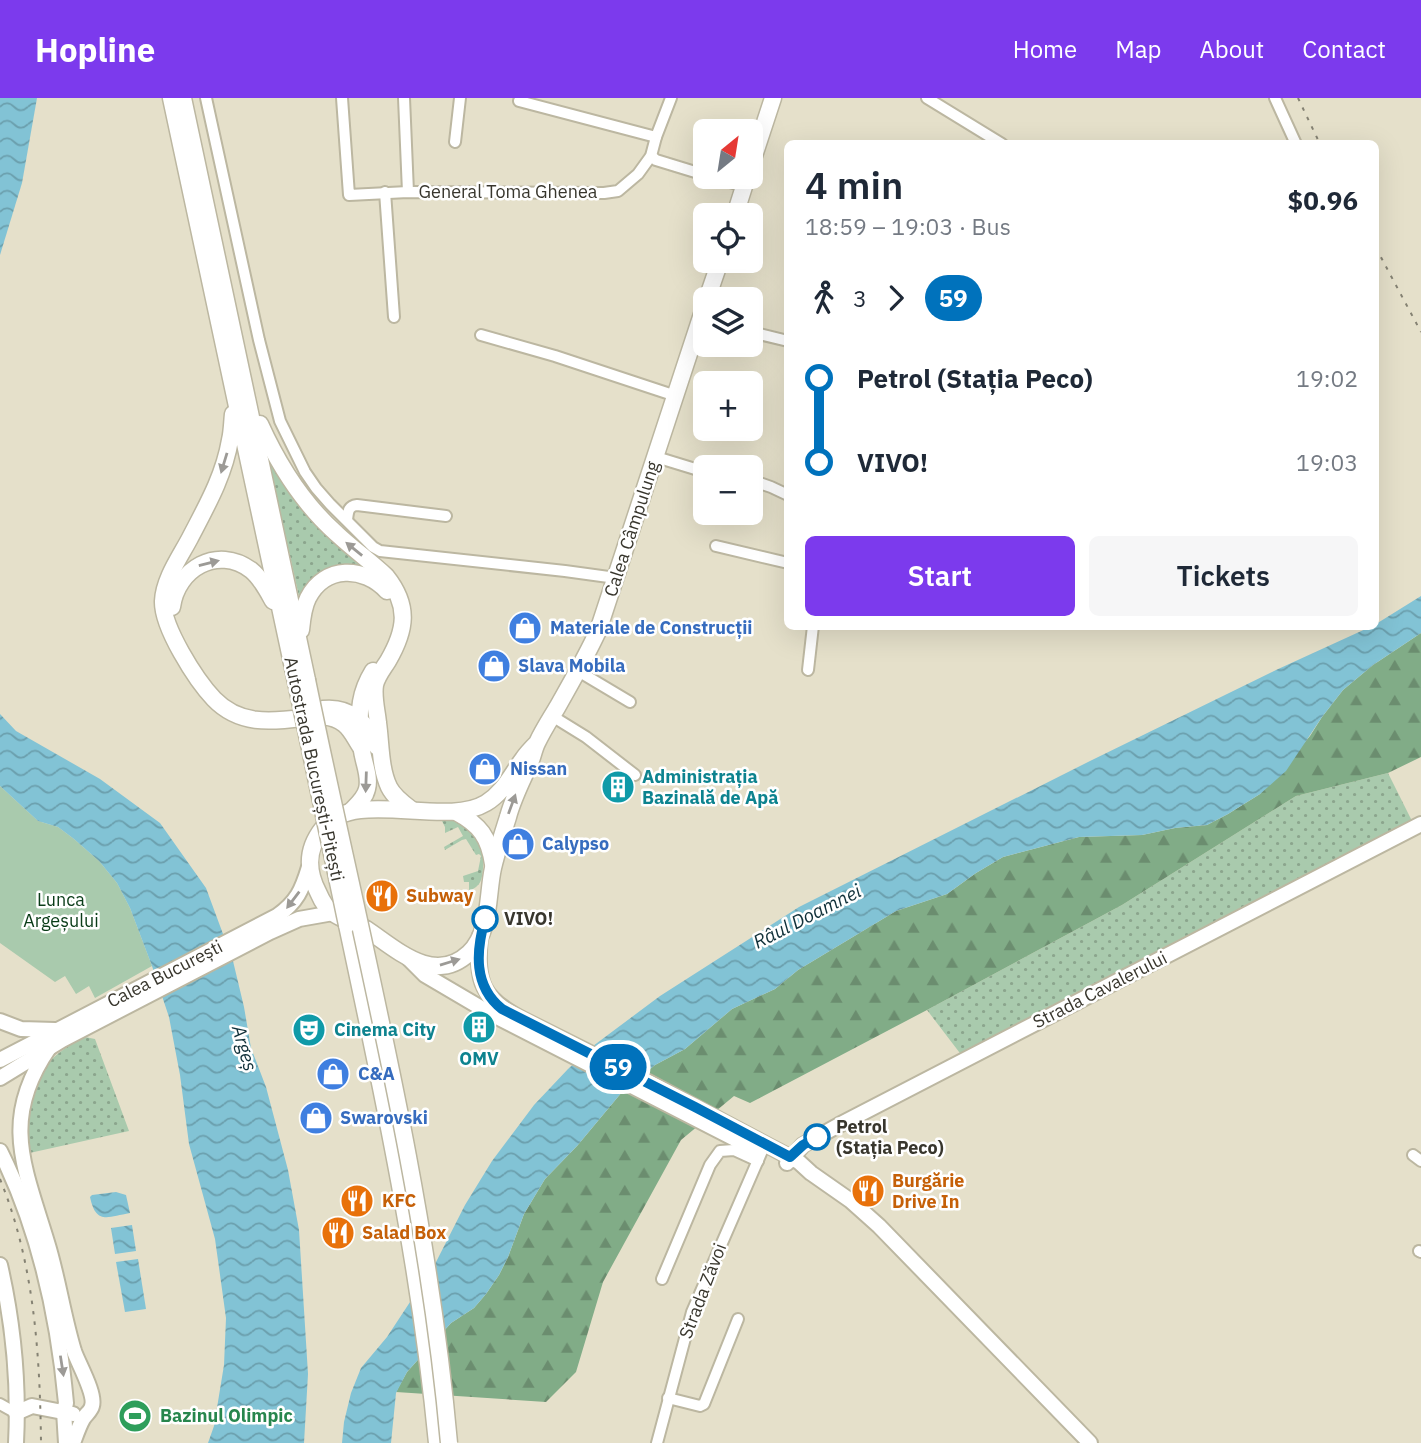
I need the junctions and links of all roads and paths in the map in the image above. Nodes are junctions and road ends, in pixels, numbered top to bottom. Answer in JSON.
{"nodes":[{"id":1,"x":171,"y":98,"type":"edge"},
{"id":2,"x":183,"y":98,"type":"edge"},
{"id":3,"x":206,"y":98,"type":"edge"},
{"id":4,"x":342,"y":98,"type":"edge"},
{"id":5,"x":404,"y":98,"type":"edge"},
{"id":6,"x":460,"y":98,"type":"edge"},
{"id":7,"x":671,"y":98,"type":"edge"},
{"id":8,"x":773,"y":98,"type":"edge"},
{"id":9,"x":927,"y":98,"type":"edge"},
{"id":10,"x":1275,"y":98,"type":"edge"},
{"id":11,"x":519,"y":101,"type":"dead end"},
{"id":12,"x":763,"y":128,"type":"edge"},
{"id":13,"x":656,"y":137,"type":"junction"},
{"id":14,"x":995,"y":140,"type":"edge"},
{"id":15,"x":1294,"y":140,"type":"edge"},
{"id":16,"x":455,"y":142,"type":"dead end"},
{"id":17,"x":651,"y":156,"type":"junction"},
{"id":18,"x":693,"y":171,"type":"edge"},
{"id":19,"x":385,"y":192,"type":"junction"},
{"id":20,"x":408,"y":192,"type":"junction"},
{"id":21,"x":394,"y":317,"type":"dead end"},
{"id":22,"x":481,"y":335,"type":"dead end"},
{"id":23,"x":763,"y":335,"type":"edge"},
{"id":24,"x":784,"y":340,"type":"edge"},
{"id":25,"x":693,"y":347,"type":"edge"},
{"id":26,"x":241,"y":396,"type":"junction"},
{"id":27,"x":676,"y":396,"type":"junction"},
{"id":28,"x":656,"y":457,"type":"junction"},
{"id":29,"x":693,"y":468,"type":"edge"},
{"id":30,"x":763,"y":484,"type":"edge"},
{"id":31,"x":784,"y":493,"type":"edge"},
{"id":32,"x":446,"y":516,"type":"dead end"},
{"id":33,"x":347,"y":520,"type":"junction"},
{"id":34,"x":716,"y":547,"type":"dead end"},
{"id":35,"x":784,"y":562,"type":"edge"},
{"id":36,"x":616,"y":578,"type":"junction"},
{"id":37,"x":282,"y":617,"type":"junction"},
{"id":38,"x":812,"y":630,"type":"edge"},
{"id":39,"x":299,"y":643,"type":"junction"},
{"id":40,"x":807,"y":670,"type":"dead end"},
{"id":41,"x":578,"y":671,"type":"junction"},
{"id":42,"x":369,"y":678,"type":"junction"},
{"id":43,"x":301,"y":681,"type":"junction"},
{"id":44,"x":630,"y":702,"type":"dead end"},
{"id":45,"x":328,"y":708,"type":"junction"},
{"id":46,"x":552,"y":716,"type":"junction"},
{"id":47,"x":359,"y":719,"type":"junction"},
{"id":48,"x":537,"y":743,"type":"junction"},
{"id":49,"x":362,"y":750,"type":"junction"},
{"id":50,"x":382,"y":762,"type":"junction"},
{"id":51,"x":635,"y":775,"type":"dead end"},
{"id":52,"x":412,"y":810,"type":"junction"},
{"id":53,"x":351,"y":811,"type":"junction"},
{"id":54,"x":456,"y":812,"type":"junction"},
{"id":55,"x":1421,"y":824,"type":"edge"},
{"id":56,"x":309,"y":867,"type":"junction"},
{"id":57,"x":494,"y":867,"type":"junction"},
{"id":58,"x":332,"y":913,"type":"junction"},
{"id":59,"x":267,"y":927,"type":"junction"},
{"id":60,"x":481,"y":936,"type":"junction"},
{"id":61,"x":408,"y":959,"type":"junction"},
{"id":62,"x":90,"y":1019,"type":"junction"},
{"id":63,"x":0,"y":1021,"type":"edge"},
{"id":64,"x":56,"y":1030,"type":"junction"},
{"id":65,"x":551,"y":1040,"type":"junction"},
{"id":66,"x":49,"y":1048,"type":"junction"},
{"id":67,"x":0,"y":1060,"type":"edge"},
{"id":68,"x":0,"y":1078,"type":"edge"},
{"id":69,"x":0,"y":1151,"type":"edge"},
{"id":70,"x":762,"y":1152,"type":"junction"},
{"id":71,"x":788,"y":1161,"type":"junction"},
{"id":72,"x":0,"y":1265,"type":"edge"},
{"id":73,"x":662,"y":1279,"type":"dead end"},
{"id":74,"x":738,"y":1319,"type":"dead end"},
{"id":75,"x":56,"y":1322,"type":"junction"},
{"id":76,"x":75,"y":1355,"type":"junction"},
{"id":77,"x":15,"y":1368,"type":"junction"},
{"id":78,"x":668,"y":1398,"type":"junction"},
{"id":79,"x":0,"y":1404,"type":"edge"},
{"id":80,"x":32,"y":1406,"type":"junction"},
{"id":81,"x":64,"y":1411,"type":"junction"},
{"id":82,"x":16,"y":1413,"type":"junction"},
{"id":83,"x":85,"y":1415,"type":"junction"},
{"id":84,"x":16,"y":1443,"type":"edge"},
{"id":85,"x":66,"y":1443,"type":"edge"},
{"id":86,"x":73,"y":1443,"type":"edge"},
{"id":87,"x":437,"y":1443,"type":"edge"},
{"id":88,"x":449,"y":1443,"type":"edge"},
{"id":89,"x":657,"y":1443,"type":"edge"},
{"id":90,"x":1090,"y":1443,"type":"edge"}],
"edges":[{"from":1,"to":26,"type":"highway","name":"Autostrada București-Pitești"},
{"from":2,"to":26,"type":"highway","name":"Autostrada București-Pitești"},
{"from":3,"to":33,"type":"street"},
{"from":4,"to":19,"type":"street","name":"General Toma Ghenea"},
{"from":5,"to":20,"type":"street"},
{"from":6,"to":16,"type":"street"},
{"from":7,"to":13,"type":"street"},
{"from":8,"to":12,"type":"highway"},
{"from":9,"to":14,"type":"street"},
{"from":10,"to":15,"type":"street"},
{"from":11,"to":13,"type":"street"},
{"from":13,"to":17,"type":"street"},
{"from":17,"to":18,"type":"street"},
{"from":17,"to":20,"type":"street","name":"General Toma Ghenea"},
{"from":19,"to":20,"type":"street","name":"General Toma Ghenea"},
{"from":19,"to":21,"type":"street"},
{"from":22,"to":27,"type":"street"},
{"from":23,"to":24,"type":"street"},
{"from":25,"to":27,"type":"highway","name":"Calea Câmpulung"},
{"from":26,"to":37,"type":"highway","name":"Autostrada București-Pitești"},
{"from":26,"to":39,"type":"highway","name":"Autostrada București-Pitești"},
{"from":26,"to":49,"type":"highway","one_way":true},
{"from":50,"to":26,"type":"highway","one_way":true},
{"from":27,"to":28,"type":"highway","name":"Calea Câmpulung"},
{"from":28,"to":29,"type":"street"},
{"from":28,"to":36,"type":"highway","name":"Calea Câmpulung"},
{"from":30,"to":31,"type":"street"},
{"from":32,"to":33,"type":"street"},
{"from":33,"to":36,"type":"street"},
{"from":34,"to":35,"type":"street"},
{"from":36,"to":41,"type":"highway","name":"Calea Câmpulung"},
{"from":37,"to":43,"type":"highway","name":"Autostrada București-Pitești"},
{"from":45,"to":37,"type":"highway","one_way":true},
{"from":38,"to":40,"type":"street"},
{"from":39,"to":42,"type":"highway"},
{"from":39,"to":43,"type":"highway","name":"Autostrada București-Pitești"},
{"from":41,"to":44,"type":"street"},
{"from":41,"to":46,"type":"highway","name":"Calea Câmpulung"},
{"from":42,"to":45,"type":"highway"},
{"from":42,"to":47,"type":"highway"},
{"from":43,"to":87,"type":"highway","name":"Autostrada București-Pitești","bridge":true},
{"from":43,"to":88,"type":"highway","name":"Autostrada București-Pitești","bridge":true},
{"from":45,"to":47,"type":"highway"},
{"from":46,"to":48,"type":"highway","name":"Calea Câmpulung"},
{"from":46,"to":51,"type":"street"},
{"from":47,"to":49,"type":"highway"},
{"from":47,"to":50,"type":"highway"},
{"from":48,"to":54,"type":"highway","name":"Calea Câmpulung"},
{"from":57,"to":48,"type":"highway","name":"Calea Câmpulung","one_way":true},
{"from":49,"to":53,"type":"highway","one_way":true},
{"from":50,"to":52,"type":"highway"},
{"from":52,"to":53,"type":"highway","name":"Calea Câmpulung"},
{"from":52,"to":54,"type":"highway","name":"Calea Câmpulung"},
{"from":53,"to":56,"type":"highway"},
{"from":54,"to":57,"type":"highway"},
{"from":55,"to":71,"type":"main road","name":"Strada Cavalerului"},
{"from":56,"to":58,"type":"highway"},
{"from":56,"to":59,"type":"main road","name":"Calea București","one_way":true},
{"from":57,"to":60,"type":"highway","name":"Calea Câmpulung"},
{"from":58,"to":59,"type":"main road","name":"Calea București"},
{"from":58,"to":61,"type":"highway"},
{"from":59,"to":62,"type":"main road","name":"Calea București"},
{"from":61,"to":60,"type":"highway","one_way":true},
{"from":60,"to":65,"type":"main road"},
{"from":61,"to":65,"type":"main road"},
{"from":62,"to":64,"type":"main road","name":"Calea București"},
{"from":62,"to":66,"type":"main road","name":"Calea București"},
{"from":63,"to":64,"type":"main road"},
{"from":64,"to":67,"type":"main road","name":"Calea București"},
{"from":65,"to":70,"type":"main road"},
{"from":66,"to":68,"type":"main road","name":"Calea București"},
{"from":66,"to":76,"type":"main road"},
{"from":69,"to":75,"type":"main road"},
{"from":70,"to":71,"type":"main road"},
{"from":70,"to":73,"type":"street"},
{"from":70,"to":78,"type":"street","name":"Strada Zăvoi"},
{"from":71,"to":90,"type":"main road"},
{"from":72,"to":77,"type":"main road"},
{"from":74,"to":78,"type":"street"},
{"from":75,"to":76,"type":"main road"},
{"from":75,"to":81,"type":"main road","one_way":true},
{"from":76,"to":83,"type":"main road"},
{"from":77,"to":80,"type":"main road"},
{"from":77,"to":82,"type":"main road"},
{"from":78,"to":89,"type":"street","name":"Strada Zăvoi"},
{"from":79,"to":82,"type":"street"},
{"from":80,"to":81,"type":"main road"},
{"from":80,"to":82,"type":"main road"},
{"from":81,"to":83,"type":"main road"},
{"from":81,"to":85,"type":"main road"},
{"from":82,"to":84,"type":"main road"},
{"from":83,"to":86,"type":"main road"}]}
